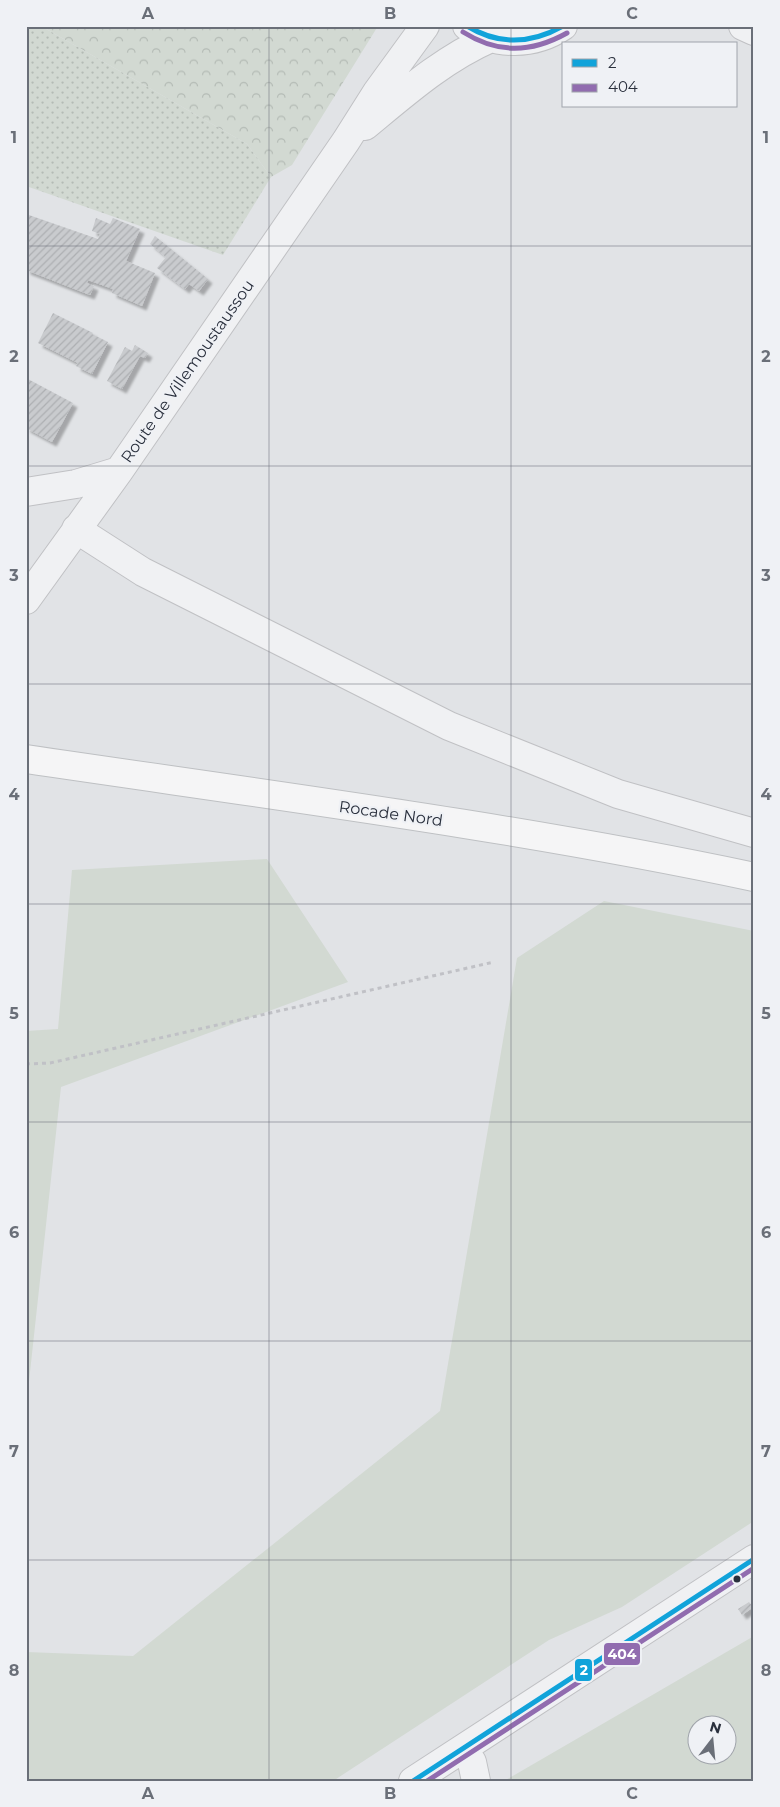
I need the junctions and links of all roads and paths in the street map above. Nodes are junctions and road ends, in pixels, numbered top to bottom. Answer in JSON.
{"nodes":[{"id":1,"x":424,"y":26,"type":"edge"},
{"id":2,"x":467,"y":26,"type":"edge"},
{"id":3,"x":564,"y":26,"type":"edge"},
{"id":4,"x":743,"y":26,"type":"edge"},
{"id":5,"x":754,"y":31,"type":"edge"},
{"id":6,"x":491,"y":38,"type":"junction"},
{"id":7,"x":346,"y":141,"type":"junction"},
{"id":8,"x":118,"y":470,"type":"junction"},
{"id":9,"x":26,"y":492,"type":"edge"},
{"id":10,"x":76,"y":529,"type":"junction"},
{"id":11,"x":26,"y":567,"type":"edge"},
{"id":12,"x":29,"y":597,"type":"edge"},
{"id":13,"x":26,"y":759,"type":"edge"},
{"id":14,"x":754,"y":834,"type":"edge"},
{"id":15,"x":754,"y":877,"type":"edge"},
{"id":16,"x":494,"y":962,"type":"dead end"},
{"id":17,"x":26,"y":1064,"type":"edge"},
{"id":18,"x":754,"y":1559,"type":"edge"},
{"id":19,"x":463,"y":1748,"type":"junction"},
{"id":20,"x":413,"y":1781,"type":"edge"},
{"id":21,"x":476,"y":1781,"type":"edge"}],
"edges":[{"from":1,"to":7,"type":"street","name":"Route de Villemoustaussou"},
{"from":2,"to":6,"type":"street"},
{"from":3,"to":6,"type":"street"},
{"from":4,"to":5,"type":"street"},
{"from":6,"to":7,"type":"street","name":"Route de Villemoustaussou"},
{"from":7,"to":8,"type":"street","name":"Route de Villemoustaussou"},
{"from":8,"to":9,"type":"street"},
{"from":8,"to":10,"type":"street","name":"Route de Villemoustaussou"},
{"from":10,"to":12,"type":"street","name":"Route de Villemoustaussou"},
{"from":10,"to":14,"type":"street"},
{"from":11,"to":12,"type":"street"},
{"from":13,"to":15,"type":"main road","name":"Rocade Nord"},
{"from":16,"to":17,"type":"path"},
{"from":18,"to":19,"type":"street"},
{"from":19,"to":20,"type":"street"},
{"from":19,"to":21,"type":"street"}]}
